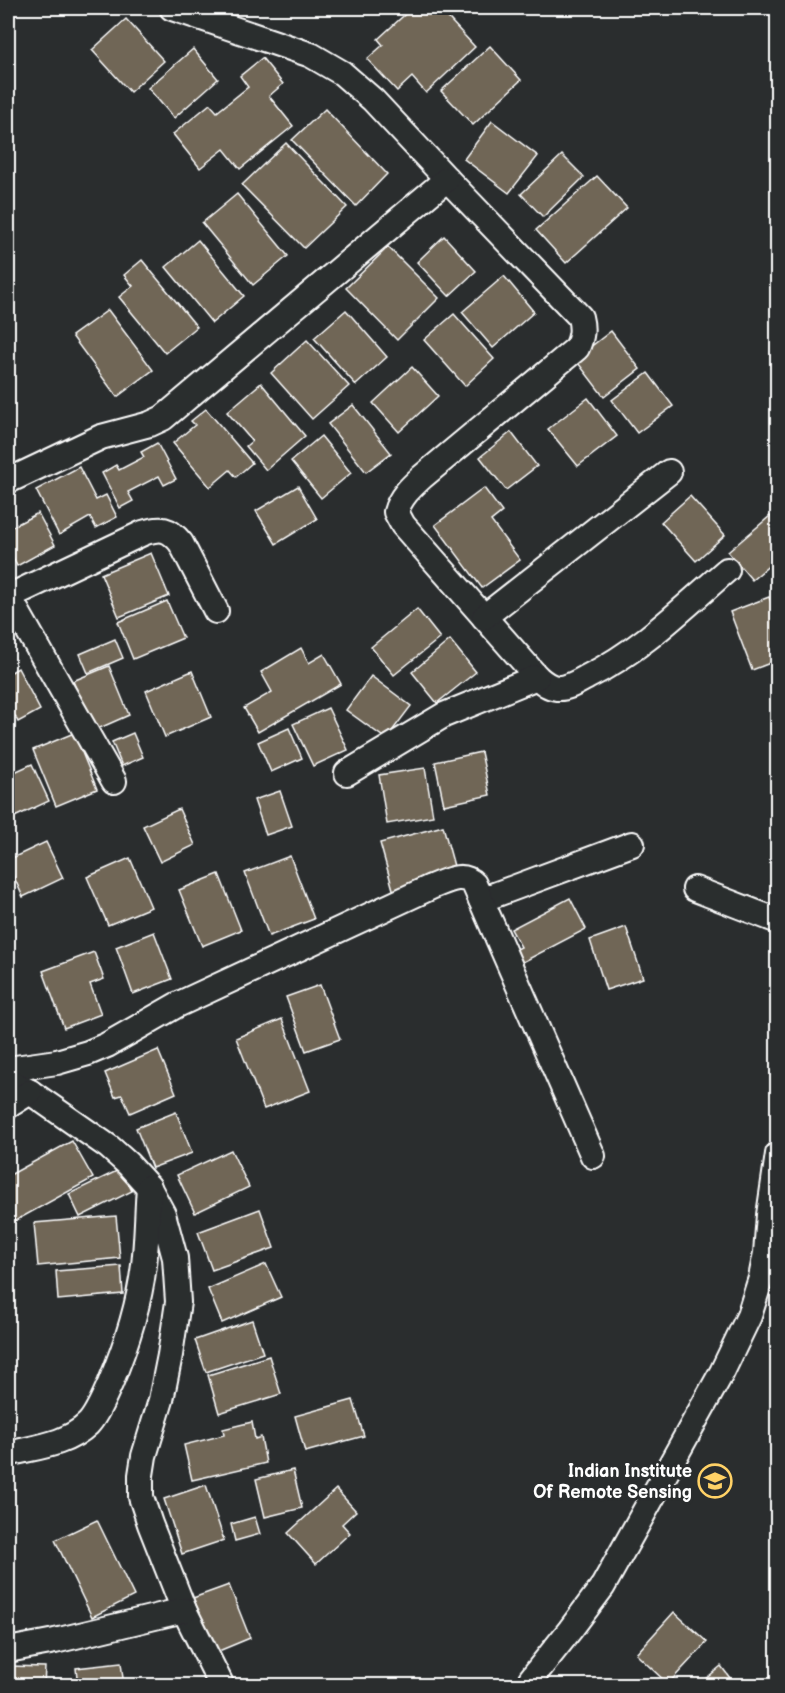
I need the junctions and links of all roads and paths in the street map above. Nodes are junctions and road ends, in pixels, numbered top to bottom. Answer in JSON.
{"nodes":[{"id":1,"x":172,"y":8,"type":"edge"},
{"id":2,"x":447,"y":179,"type":"junction"},
{"id":3,"x":669,"y":472,"type":"dead end"},
{"id":4,"x":8,"y":481,"type":"edge"},
{"id":5,"x":727,"y":570,"type":"dead end"},
{"id":6,"x":8,"y":597,"type":"edge"},
{"id":7,"x":216,"y":611,"type":"dead end"},
{"id":8,"x":484,"y":617,"type":"junction"},
{"id":9,"x":537,"y":677,"type":"junction"},
{"id":10,"x":347,"y":772,"type":"dead end"},
{"id":11,"x":114,"y":781,"type":"dead end"},
{"id":12,"x":632,"y":844,"type":"dead end"},
{"id":13,"x":695,"y":889,"type":"dead end"},
{"id":14,"x":481,"y":900,"type":"junction"},
{"id":15,"x":777,"y":921,"type":"edge"},
{"id":16,"x":8,"y":1069,"type":"edge"},
{"id":17,"x":8,"y":1080,"type":"edge"},
{"id":18,"x":30,"y":1092,"type":"junction"},
{"id":19,"x":8,"y":1106,"type":"edge"},
{"id":20,"x":777,"y":1154,"type":"edge"},
{"id":21,"x":593,"y":1156,"type":"dead end"},
{"id":22,"x":149,"y":1187,"type":"junction"},
{"id":23,"x":775,"y":1188,"type":"edge"},
{"id":24,"x":8,"y":1454,"type":"edge"},
{"id":25,"x":184,"y":1610,"type":"junction"},
{"id":26,"x":8,"y":1650,"type":"edge"},
{"id":27,"x":222,"y":1686,"type":"edge"},
{"id":28,"x":529,"y":1686,"type":"edge"}],
"edges":[{"from":1,"to":2,"type":"street"},
{"from":2,"to":4,"type":"street"},
{"from":2,"to":8,"type":"street"},
{"from":3,"to":8,"type":"street"},
{"from":5,"to":9,"type":"street"},
{"from":6,"to":7,"type":"street"},
{"from":6,"to":11,"type":"street"},
{"from":8,"to":9,"type":"street"},
{"from":9,"to":10,"type":"street"},
{"from":12,"to":14,"type":"street"},
{"from":13,"to":15,"type":"street"},
{"from":14,"to":16,"type":"street"},
{"from":14,"to":21,"type":"street"},
{"from":17,"to":18,"type":"street"},
{"from":18,"to":19,"type":"street"},
{"from":18,"to":22,"type":"street"},
{"from":20,"to":23,"type":"street"},
{"from":22,"to":24,"type":"street"},
{"from":22,"to":25,"type":"street"},
{"from":23,"to":28,"type":"street"},
{"from":25,"to":26,"type":"street"},
{"from":25,"to":27,"type":"street"}]}
